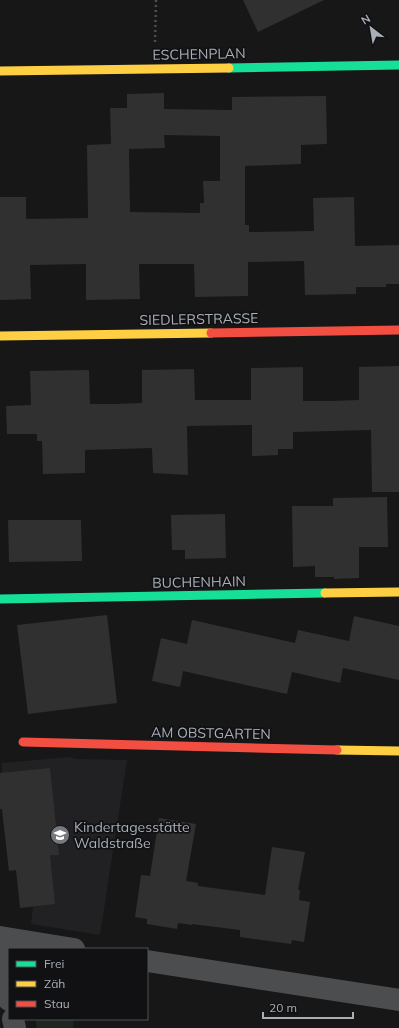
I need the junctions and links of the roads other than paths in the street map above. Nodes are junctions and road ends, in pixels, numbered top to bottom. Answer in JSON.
{"nodes":[{"id":1,"x":399,"y":65,"type":"edge"},
{"id":2,"x":0,"y":71,"type":"edge"},
{"id":3,"x":399,"y":330,"type":"edge"},
{"id":4,"x":0,"y":336,"type":"edge"},
{"id":5,"x":399,"y":592,"type":"edge"},
{"id":6,"x":0,"y":599,"type":"edge"},
{"id":7,"x":23,"y":742,"type":"dead end"},
{"id":8,"x":399,"y":751,"type":"edge"},
{"id":9,"x":0,"y":937,"type":"edge"},
{"id":10,"x":68,"y":948,"type":"edge"},
{"id":11,"x":0,"y":954,"type":"edge"},
{"id":12,"x":148,"y":960,"type":"edge"},
{"id":13,"x":8,"y":995,"type":"edge"},
{"id":14,"x":399,"y":1000,"type":"edge"}],
"edges":[{"from":1,"to":2,"type":"street","name":"ESCHENPLAN"},
{"from":3,"to":4,"type":"street","name":"SIEDLERSTRASSE"},
{"from":5,"to":6,"type":"street","name":"BUCHENHAIN"},
{"from":7,"to":8,"type":"street","name":"AM OBSTGARTEN"},
{"from":9,"to":10,"type":"street"},
{"from":11,"to":13,"type":"street"},
{"from":12,"to":14,"type":"street"}]}
